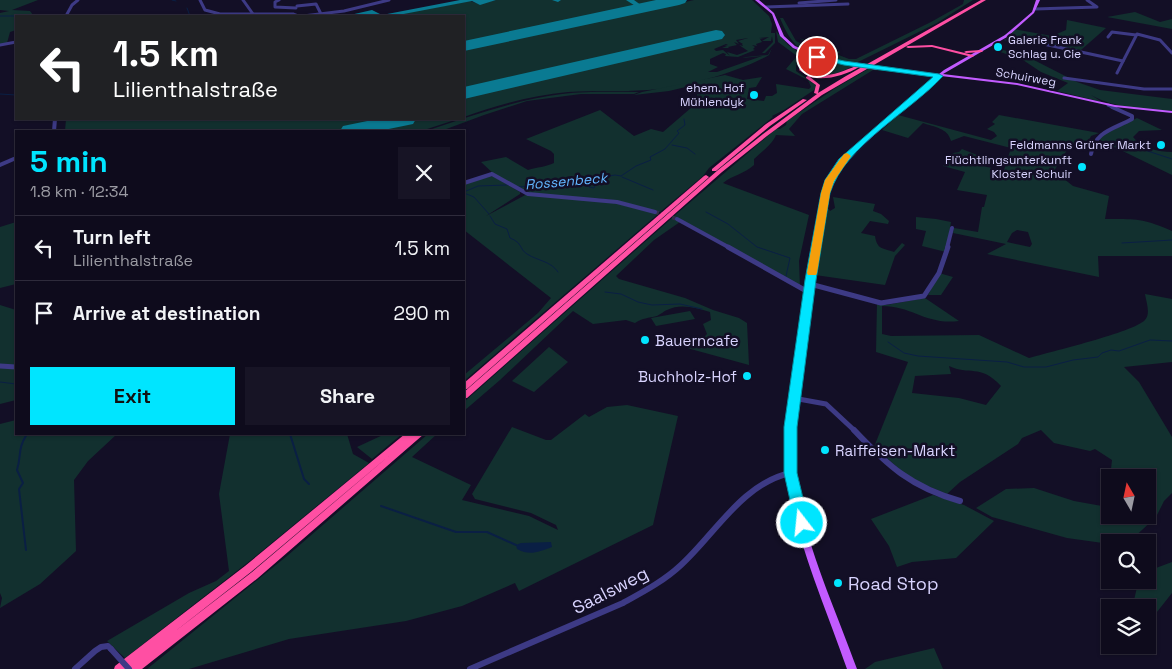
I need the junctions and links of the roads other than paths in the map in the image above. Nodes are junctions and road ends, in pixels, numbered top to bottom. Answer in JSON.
{"nodes":[{"id":1,"x":78,"y":0,"type":"edge"},
{"id":2,"x":200,"y":0,"type":"edge"},
{"id":3,"x":243,"y":0,"type":"edge"},
{"id":4,"x":279,"y":0,"type":"edge"},
{"id":5,"x":299,"y":0,"type":"edge"},
{"id":6,"x":389,"y":0,"type":"edge"},
{"id":7,"x":758,"y":0,"type":"edge"},
{"id":8,"x":836,"y":0,"type":"edge"},
{"id":9,"x":978,"y":0,"type":"edge"},
{"id":10,"x":984,"y":0,"type":"edge"},
{"id":11,"x":1038,"y":0,"type":"edge"},
{"id":12,"x":1088,"y":0,"type":"edge"},
{"id":13,"x":848,"y":4,"type":"dead end"},
{"id":14,"x":296,"y":7,"type":"junction"},
{"id":15,"x":780,"y":7,"type":"junction"},
{"id":16,"x":793,"y":7,"type":"junction"},
{"id":17,"x":768,"y":8,"type":"junction"},
{"id":18,"x":1035,"y":9,"type":"junction"},
{"id":19,"x":253,"y":14,"type":"junction"},
{"id":20,"x":294,"y":14,"type":"joint"},
{"id":21,"x":321,"y":14,"type":"junction"},
{"id":22,"x":67,"y":15,"type":"edge"},
{"id":23,"x":312,"y":15,"type":"edge"},
{"id":24,"x":929,"y":32,"type":"junction"},
{"id":25,"x":1136,"y":34,"type":"junction"},
{"id":26,"x":1006,"y":36,"type":"junction"},
{"id":27,"x":1108,"y":37,"type":"dead end"},
{"id":28,"x":15,"y":42,"type":"edge"},
{"id":29,"x":0,"y":45,"type":"edge"},
{"id":30,"x":801,"y":51,"type":"junction"},
{"id":31,"x":981,"y":51,"type":"junction"},
{"id":32,"x":961,"y":52,"type":"junction"},
{"id":33,"x":891,"y":53,"type":"junction"},
{"id":34,"x":1172,"y":53,"type":"edge"},
{"id":35,"x":973,"y":55,"type":"junction"},
{"id":36,"x":819,"y":57,"type":"junction"},
{"id":37,"x":966,"y":58,"type":"junction"},
{"id":38,"x":1123,"y":60,"type":"junction"},
{"id":39,"x":810,"y":61,"type":"junction"},
{"id":40,"x":835,"y":62,"type":"junction"},
{"id":41,"x":857,"y":67,"type":"junction"},
{"id":42,"x":945,"y":71,"type":"junction"},
{"id":43,"x":1117,"y":73,"type":"dead end"},
{"id":44,"x":923,"y":74,"type":"junction"},
{"id":45,"x":939,"y":76,"type":"junction"},
{"id":46,"x":955,"y":78,"type":"junction"},
{"id":47,"x":1064,"y":78,"type":"dead end"},
{"id":48,"x":933,"y":80,"type":"junction"},
{"id":49,"x":1172,"y":89,"type":"edge"},
{"id":50,"x":816,"y":93,"type":"junction"},
{"id":51,"x":1108,"y":105,"type":"junction"},
{"id":52,"x":1172,"y":112,"type":"edge"},
{"id":53,"x":1090,"y":154,"type":"dead end"},
{"id":54,"x":15,"y":158,"type":"edge"},
{"id":55,"x":0,"y":165,"type":"edge"},
{"id":56,"x":465,"y":182,"type":"edge"},
{"id":57,"x":655,"y":212,"type":"tunnel mouth"},
{"id":58,"x":677,"y":219,"type":"tunnel mouth"},
{"id":59,"x":952,"y":228,"type":"dead end"},
{"id":60,"x":810,"y":284,"type":"junction"},
{"id":61,"x":810,"y":292,"type":"junction"},
{"id":62,"x":0,"y":366,"type":"edge"},
{"id":63,"x":15,"y":367,"type":"edge"},
{"id":64,"x":465,"y":386,"type":"edge"},
{"id":65,"x":465,"y":395,"type":"edge"},
{"id":66,"x":793,"y":398,"type":"junction"},
{"id":67,"x":409,"y":435,"type":"edge"},
{"id":68,"x":419,"y":435,"type":"edge"},
{"id":69,"x":790,"y":473,"type":"junction"},
{"id":70,"x":960,"y":501,"type":"dead end"},
{"id":71,"x":76,"y":669,"type":"edge"},
{"id":72,"x":119,"y":669,"type":"edge"},
{"id":73,"x":129,"y":669,"type":"edge"},
{"id":74,"x":134,"y":669,"type":"edge"},
{"id":75,"x":470,"y":669,"type":"edge"},
{"id":76,"x":852,"y":669,"type":"edge"}],
"edges":[{"from":1,"to":22,"type":"street"},
{"from":2,"to":19,"type":"street"},
{"from":3,"to":19,"type":"street"},
{"from":4,"to":14,"type":"street"},
{"from":5,"to":14,"type":"street"},
{"from":6,"to":21,"type":"street"},
{"from":7,"to":17,"type":"main road"},
{"from":8,"to":16,"type":"street"},
{"from":9,"to":41,"type":"highway"},
{"from":10,"to":24,"type":"highway"},
{"from":11,"to":18,"type":"main road"},
{"from":12,"to":18,"type":"street"},
{"from":13,"to":16,"type":"street"},
{"from":14,"to":20,"type":"street"},
{"from":14,"to":21,"type":"street"},
{"from":15,"to":16,"type":"street"},
{"from":15,"to":17,"type":"street"},
{"from":15,"to":17,"type":"street"},
{"from":17,"to":30,"type":"main road"},
{"from":18,"to":26,"type":"main road"},
{"from":19,"to":20,"type":"street"},
{"from":21,"to":23,"type":"street"},
{"from":24,"to":32,"type":"highway"},
{"from":24,"to":33,"type":"highway"},
{"from":25,"to":27,"type":"street"},
{"from":25,"to":34,"type":"street"},
{"from":25,"to":38,"type":"street"},
{"from":26,"to":31,"type":"main road"},
{"from":26,"to":38,"type":"street"},
{"from":28,"to":29,"type":"street"},
{"from":30,"to":36,"type":"main road"},
{"from":30,"to":39,"type":"highway"},
{"from":31,"to":32,"type":"highway"},
{"from":31,"to":35,"type":"main road"},
{"from":32,"to":33,"type":"highway"},
{"from":32,"to":35,"type":"highway"},
{"from":32,"to":37,"type":"highway"},
{"from":33,"to":65,"type":"highway"},
{"from":35,"to":37,"type":"main road"},
{"from":36,"to":39,"type":"highway"},
{"from":36,"to":40,"type":"main road"},
{"from":37,"to":42,"type":"main road"},
{"from":38,"to":43,"type":"street"},
{"from":39,"to":40,"type":"highway"},
{"from":39,"to":41,"type":"highway"},
{"from":39,"to":50,"type":"highway"},
{"from":40,"to":44,"type":"main road","bridge":true},
{"from":41,"to":50,"type":"highway"},
{"from":42,"to":44,"type":"main road"},
{"from":42,"to":45,"type":"main road"},
{"from":42,"to":46,"type":"main road"},
{"from":44,"to":45,"type":"main road","name":"Schuirweg"},
{"from":44,"to":48,"type":"main road"},
{"from":45,"to":46,"type":"main road","name":"Schuirweg"},
{"from":45,"to":48,"type":"main road"},
{"from":46,"to":51,"type":"main road","name":"Schuirweg"},
{"from":47,"to":49,"type":"street"},
{"from":48,"to":60,"type":"main road"},
{"from":50,"to":64,"type":"highway"},
{"from":51,"to":52,"type":"main road","name":"Schuirweg"},
{"from":51,"to":53,"type":"street","name":"Schuirweg"},
{"from":54,"to":55,"type":"street"},
{"from":56,"to":57,"type":"street"},
{"from":58,"to":61,"type":"street"},
{"from":59,"to":60,"type":"street"},
{"from":60,"to":61,"type":"main road"},
{"from":61,"to":66,"type":"main road"},
{"from":62,"to":63,"type":"street"},
{"from":66,"to":69,"type":"main road"},
{"from":66,"to":70,"type":"street"},
{"from":67,"to":72,"type":"highway"},
{"from":68,"to":74,"type":"highway"},
{"from":69,"to":75,"type":"street","name":"Saalsweg"},
{"from":69,"to":76,"type":"main road"},
{"from":71,"to":73,"type":"street","bridge":true}]}
